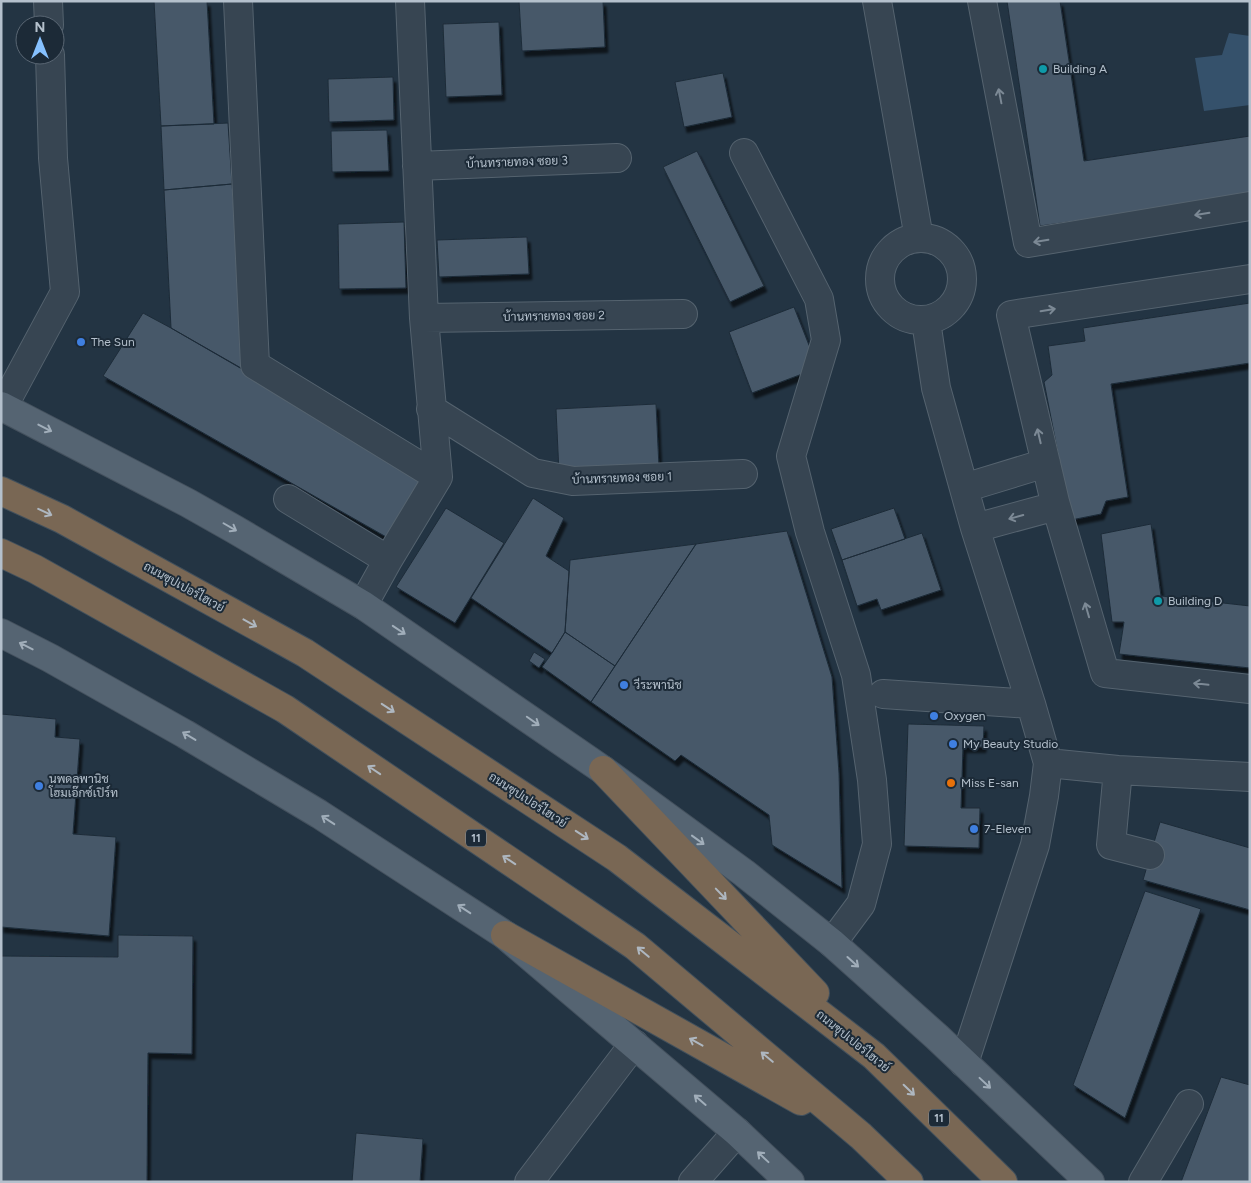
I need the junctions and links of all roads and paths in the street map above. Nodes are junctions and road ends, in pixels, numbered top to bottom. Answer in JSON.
{"nodes":[{"id":1,"x":48,"y":1,"type":"edge"},
{"id":2,"x":238,"y":1,"type":"edge"},
{"id":3,"x":410,"y":1,"type":"edge"},
{"id":4,"x":877,"y":1,"type":"edge"},
{"id":5,"x":982,"y":1,"type":"edge"},
{"id":6,"x":49,"y":15,"type":"edge"},
{"id":7,"x":50,"y":65,"type":"edge"},
{"id":8,"x":744,"y":153,"type":"dead end"},
{"id":9,"x":617,"y":158,"type":"dead end"},
{"id":10,"x":417,"y":166,"type":"junction"},
{"id":11,"x":1250,"y":206,"type":"edge"},
{"id":12,"x":919,"y":238,"type":"junction"},
{"id":13,"x":1250,"y":279,"type":"edge"},
{"id":14,"x":683,"y":314,"type":"dead end"},
{"id":15,"x":424,"y":318,"type":"junction"},
{"id":16,"x":926,"y":321,"type":"junction"},
{"id":17,"x":2,"y":406,"type":"edge"},
{"id":18,"x":431,"y":408,"type":"junction"},
{"id":19,"x":1046,"y":463,"type":"junction"},
{"id":20,"x":743,"y":474,"type":"dead end"},
{"id":21,"x":438,"y":477,"type":"junction"},
{"id":22,"x":964,"y":488,"type":"junction"},
{"id":23,"x":1,"y":491,"type":"edge"},
{"id":24,"x":288,"y":499,"type":"dead end"},
{"id":25,"x":1056,"y":506,"type":"junction"},
{"id":26,"x":975,"y":528,"type":"junction"},
{"id":27,"x":1,"y":553,"type":"edge"},
{"id":28,"x":388,"y":560,"type":"junction"},
{"id":29,"x":364,"y":605,"type":"junction"},
{"id":30,"x":1,"y":633,"type":"edge"},
{"id":31,"x":1250,"y":689,"type":"edge"},
{"id":32,"x":883,"y":694,"type":"dead end"},
{"id":33,"x":1031,"y":704,"type":"junction"},
{"id":34,"x":1048,"y":763,"type":"junction"},
{"id":35,"x":603,"y":770,"type":"junction"},
{"id":36,"x":1118,"y":770,"type":"junction"},
{"id":37,"x":1250,"y":777,"type":"edge"},
{"id":38,"x":1150,"y":855,"type":"dead end"},
{"id":39,"x":505,"y":935,"type":"junction"},
{"id":40,"x":832,"y":943,"type":"junction"},
{"id":41,"x":634,"y":1044,"type":"junction"},
{"id":42,"x":874,"y":1056,"type":"junction"},
{"id":43,"x":964,"y":1063,"type":"junction"},
{"id":44,"x":1189,"y":1104,"type":"dead end"},
{"id":45,"x":737,"y":1132,"type":"junction"},
{"id":46,"x":860,"y":1136,"type":"junction"},
{"id":47,"x":529,"y":1182,"type":"edge"},
{"id":48,"x":693,"y":1182,"type":"edge"},
{"id":49,"x":790,"y":1182,"type":"edge"},
{"id":50,"x":909,"y":1182,"type":"edge"},
{"id":51,"x":1003,"y":1182,"type":"edge"},
{"id":52,"x":1090,"y":1182,"type":"edge"},
{"id":53,"x":1143,"y":1182,"type":"edge"}],
"edges":[{"from":1,"to":6,"type":"street"},
{"from":2,"to":21,"type":"street"},
{"from":3,"to":10,"type":"street"},
{"from":4,"to":12,"type":"street"},
{"from":11,"to":5,"type":"street","one_way":true},
{"from":7,"to":17,"type":"street"},
{"from":8,"to":40,"type":"street"},
{"from":9,"to":10,"type":"street","name":"บ้านทรายทอง ซอย 3"},
{"from":10,"to":15,"type":"street"},
{"from":12,"to":16,"type":"street"},
{"from":12,"to":16,"type":"street"},
{"from":19,"to":13,"type":"street","one_way":true},
{"from":14,"to":15,"type":"street","name":"บ้านทรายทอง ซอย 2"},
{"from":15,"to":18,"type":"street"},
{"from":16,"to":22,"type":"street"},
{"from":17,"to":29,"type":"main road","one_way":true},
{"from":18,"to":20,"type":"street","name":"บ้านทรายทอง ซอย 1"},
{"from":18,"to":21,"type":"street"},
{"from":19,"to":22,"type":"street"},
{"from":19,"to":25,"type":"street"},
{"from":21,"to":28,"type":"street"},
{"from":22,"to":26,"type":"street"},
{"from":23,"to":42,"type":"highway","name":"ถนนซุปเปอร์ไฮเวย์","number":"11","one_way":true},
{"from":24,"to":28,"type":"street"},
{"from":25,"to":26,"type":"street","one_way":true},
{"from":31,"to":25,"type":"street","one_way":true},
{"from":26,"to":33,"type":"street"},
{"from":46,"to":27,"type":"highway","number":"11","one_way":true},
{"from":28,"to":29,"type":"street"},
{"from":29,"to":35,"type":"main road","one_way":true},
{"from":39,"to":30,"type":"main road","one_way":true},
{"from":32,"to":33,"type":"street"},
{"from":33,"to":34,"type":"street"},
{"from":34,"to":36,"type":"street"},
{"from":34,"to":43,"type":"street"},
{"from":35,"to":40,"type":"main road","one_way":true},
{"from":35,"to":42,"type":"highway","one_way":true},
{"from":36,"to":37,"type":"street"},
{"from":36,"to":38,"type":"street"},
{"from":39,"to":41,"type":"main road"},
{"from":46,"to":39,"type":"highway","one_way":true},
{"from":40,"to":43,"type":"main road","one_way":true},
{"from":45,"to":41,"type":"main road","one_way":true},
{"from":41,"to":47,"type":"street"},
{"from":42,"to":51,"type":"highway","name":"ถนนซุปเปอร์ไฮเวย์","number":"11","one_way":true},
{"from":43,"to":52,"type":"main road","one_way":true},
{"from":44,"to":53,"type":"street"},
{"from":45,"to":48,"type":"street"},
{"from":49,"to":45,"type":"main road","one_way":true},
{"from":46,"to":50,"type":"highway","number":"11"}]}
